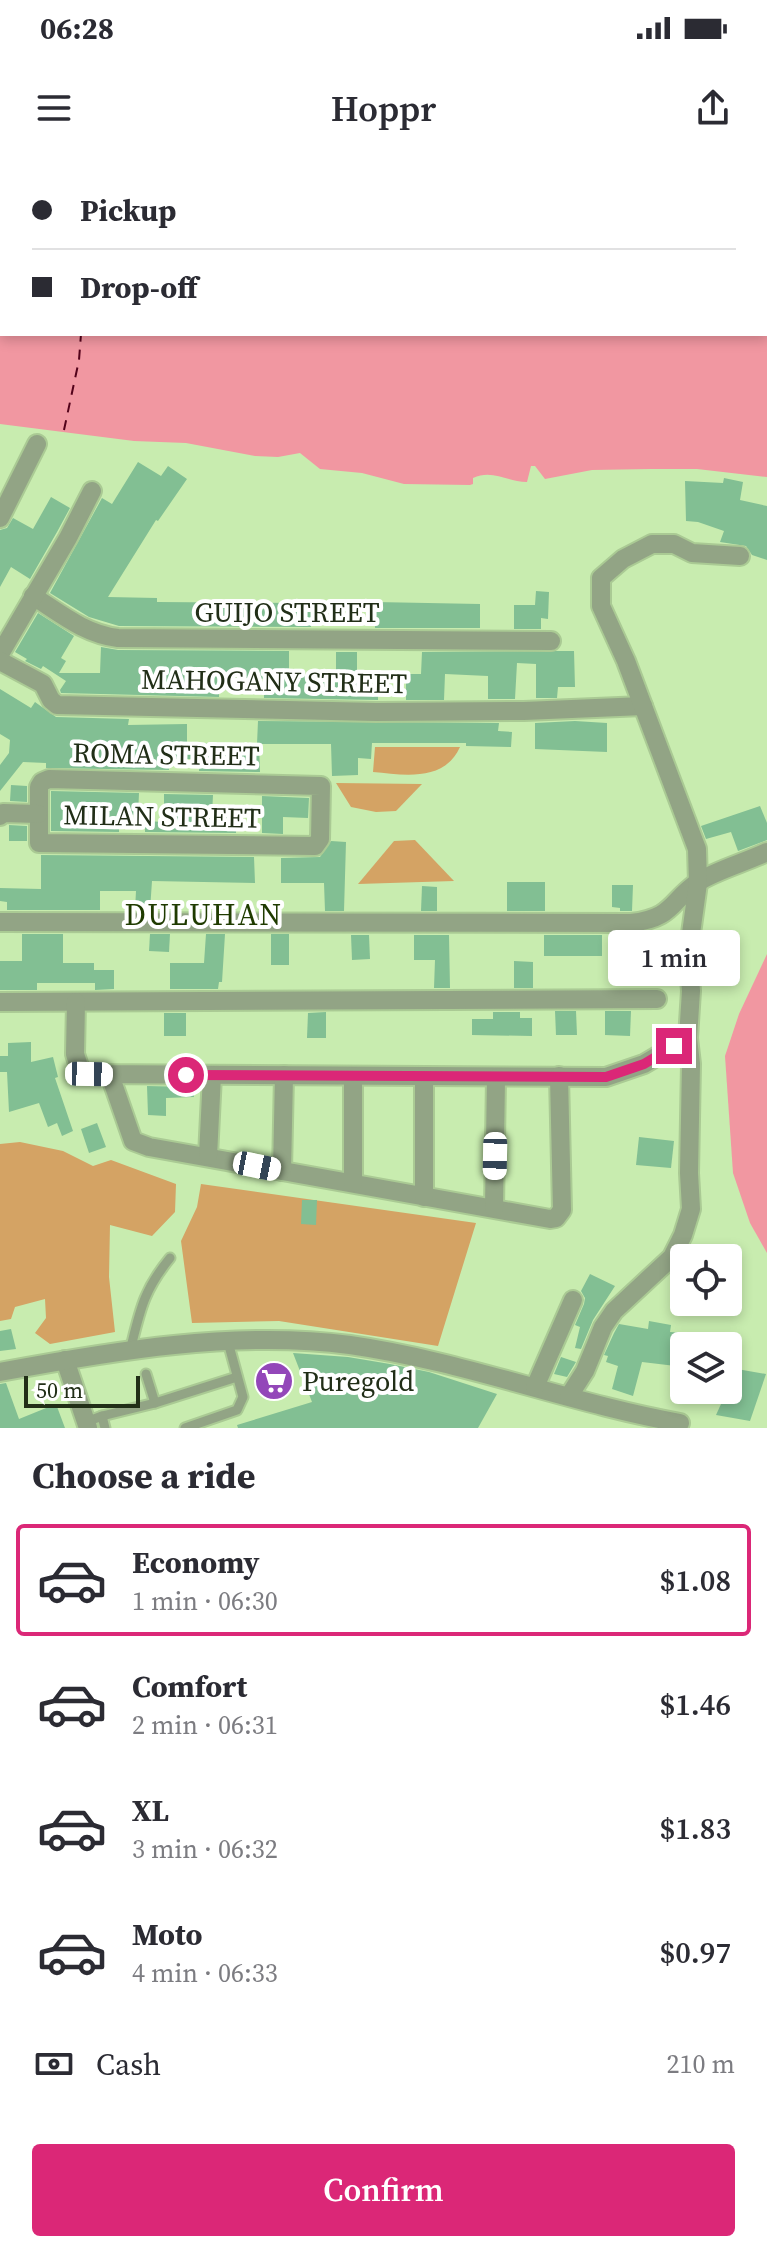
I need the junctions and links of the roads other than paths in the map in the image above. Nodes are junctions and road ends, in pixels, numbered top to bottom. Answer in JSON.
{"nodes":[{"id":1,"x":37,"y":444,"type":"dead end"},
{"id":2,"x":92,"y":491,"type":"dead end"},
{"id":3,"x":0,"y":518,"type":"edge"},
{"id":4,"x":740,"y":556,"type":"dead end"},
{"id":5,"x":33,"y":596,"type":"junction"},
{"id":6,"x":551,"y":641,"type":"dead end"},
{"id":7,"x":0,"y":654,"type":"edge"},
{"id":8,"x":0,"y":661,"type":"edge"},
{"id":9,"x":643,"y":706,"type":"junction"},
{"id":10,"x":38,"y":814,"type":"junction"},
{"id":11,"x":0,"y":816,"type":"edge"},
{"id":12,"x":315,"y":846,"type":"joint"},
{"id":13,"x":767,"y":852,"type":"edge"},
{"id":14,"x":698,"y":883,"type":"junction"},
{"id":15,"x":0,"y":922,"type":"edge"},
{"id":16,"x":657,"y":999,"type":"dead end"},
{"id":17,"x":0,"y":1002,"type":"edge"},
{"id":18,"x":76,"y":1002,"type":"junction"},
{"id":19,"x":688,"y":1038,"type":"junction"},
{"id":20,"x":110,"y":1075,"type":"junction"},
{"id":21,"x":212,"y":1075,"type":"junction"},
{"id":22,"x":284,"y":1075,"type":"junction"},
{"id":23,"x":353,"y":1076,"type":"junction"},
{"id":24,"x":424,"y":1076,"type":"junction"},
{"id":25,"x":559,"y":1076,"type":"junction"},
{"id":26,"x":496,"y":1078,"type":"junction"},
{"id":27,"x":208,"y":1156,"type":"junction"},
{"id":28,"x":282,"y":1171,"type":"junction"},
{"id":29,"x":353,"y":1183,"type":"junction"},
{"id":30,"x":424,"y":1197,"type":"junction"},
{"id":31,"x":494,"y":1208,"type":"junction"},
{"id":32,"x":170,"y":1258,"type":"dead end"},
{"id":33,"x":573,"y":1300,"type":"dead end"},
{"id":34,"x":228,"y":1342,"type":"junction"},
{"id":35,"x":130,"y":1351,"type":"junction"},
{"id":36,"x":65,"y":1360,"type":"junction"},
{"id":37,"x":0,"y":1372,"type":"edge"},
{"id":38,"x":146,"y":1374,"type":"dead end"},
{"id":39,"x":237,"y":1377,"type":"junction"},
{"id":40,"x":535,"y":1387,"type":"junction"},
{"id":41,"x":569,"y":1396,"type":"junction"},
{"id":42,"x":155,"y":1403,"type":"junction"},
{"id":43,"x":92,"y":1422,"type":"edge"},
{"id":44,"x":680,"y":1423,"type":"dead end"},
{"id":45,"x":105,"y":1428,"type":"edge"},
{"id":46,"x":185,"y":1428,"type":"edge"}],
"edges":[{"from":1,"to":3,"type":"street"},
{"from":2,"to":5,"type":"street"},
{"from":4,"to":9,"type":"street"},
{"from":5,"to":6,"type":"street","name":"GUIJO STREET"},
{"from":5,"to":7,"type":"street"},
{"from":8,"to":9,"type":"street","name":"MAHOGANY STREET"},
{"from":9,"to":14,"type":"street"},
{"from":10,"to":11,"type":"street"},
{"from":10,"to":12,"type":"street","name":"MILAN STREET"},
{"from":10,"to":12,"type":"street","name":"ROMA STREET"},
{"from":13,"to":14,"type":"street"},
{"from":14,"to":15,"type":"street"},
{"from":14,"to":19,"type":"street"},
{"from":16,"to":18,"type":"street"},
{"from":17,"to":18,"type":"street"},
{"from":18,"to":20,"type":"street"},
{"from":19,"to":25,"type":"street"},
{"from":19,"to":41,"type":"street"},
{"from":20,"to":21,"type":"street"},
{"from":20,"to":27,"type":"street"},
{"from":21,"to":22,"type":"street"},
{"from":21,"to":27,"type":"street"},
{"from":22,"to":23,"type":"street"},
{"from":22,"to":28,"type":"street"},
{"from":23,"to":24,"type":"street"},
{"from":23,"to":29,"type":"street"},
{"from":24,"to":26,"type":"street"},
{"from":24,"to":30,"type":"street"},
{"from":25,"to":26,"type":"street"},
{"from":25,"to":31,"type":"street"},
{"from":26,"to":31,"type":"street"},
{"from":27,"to":28,"type":"street"},
{"from":28,"to":29,"type":"street"},
{"from":29,"to":30,"type":"street"},
{"from":30,"to":31,"type":"street"},
{"from":32,"to":35,"type":"lane"},
{"from":33,"to":40,"type":"street"},
{"from":34,"to":35,"type":"street"},
{"from":34,"to":39,"type":"lane"},
{"from":34,"to":40,"type":"street"},
{"from":35,"to":36,"type":"street"},
{"from":36,"to":37,"type":"street"},
{"from":36,"to":43,"type":"street"},
{"from":38,"to":42,"type":"lane"},
{"from":39,"to":42,"type":"lane"},
{"from":39,"to":46,"type":"lane"},
{"from":40,"to":41,"type":"street"},
{"from":41,"to":44,"type":"street"},
{"from":42,"to":43,"type":"lane"},
{"from":43,"to":45,"type":"lane"}]}
